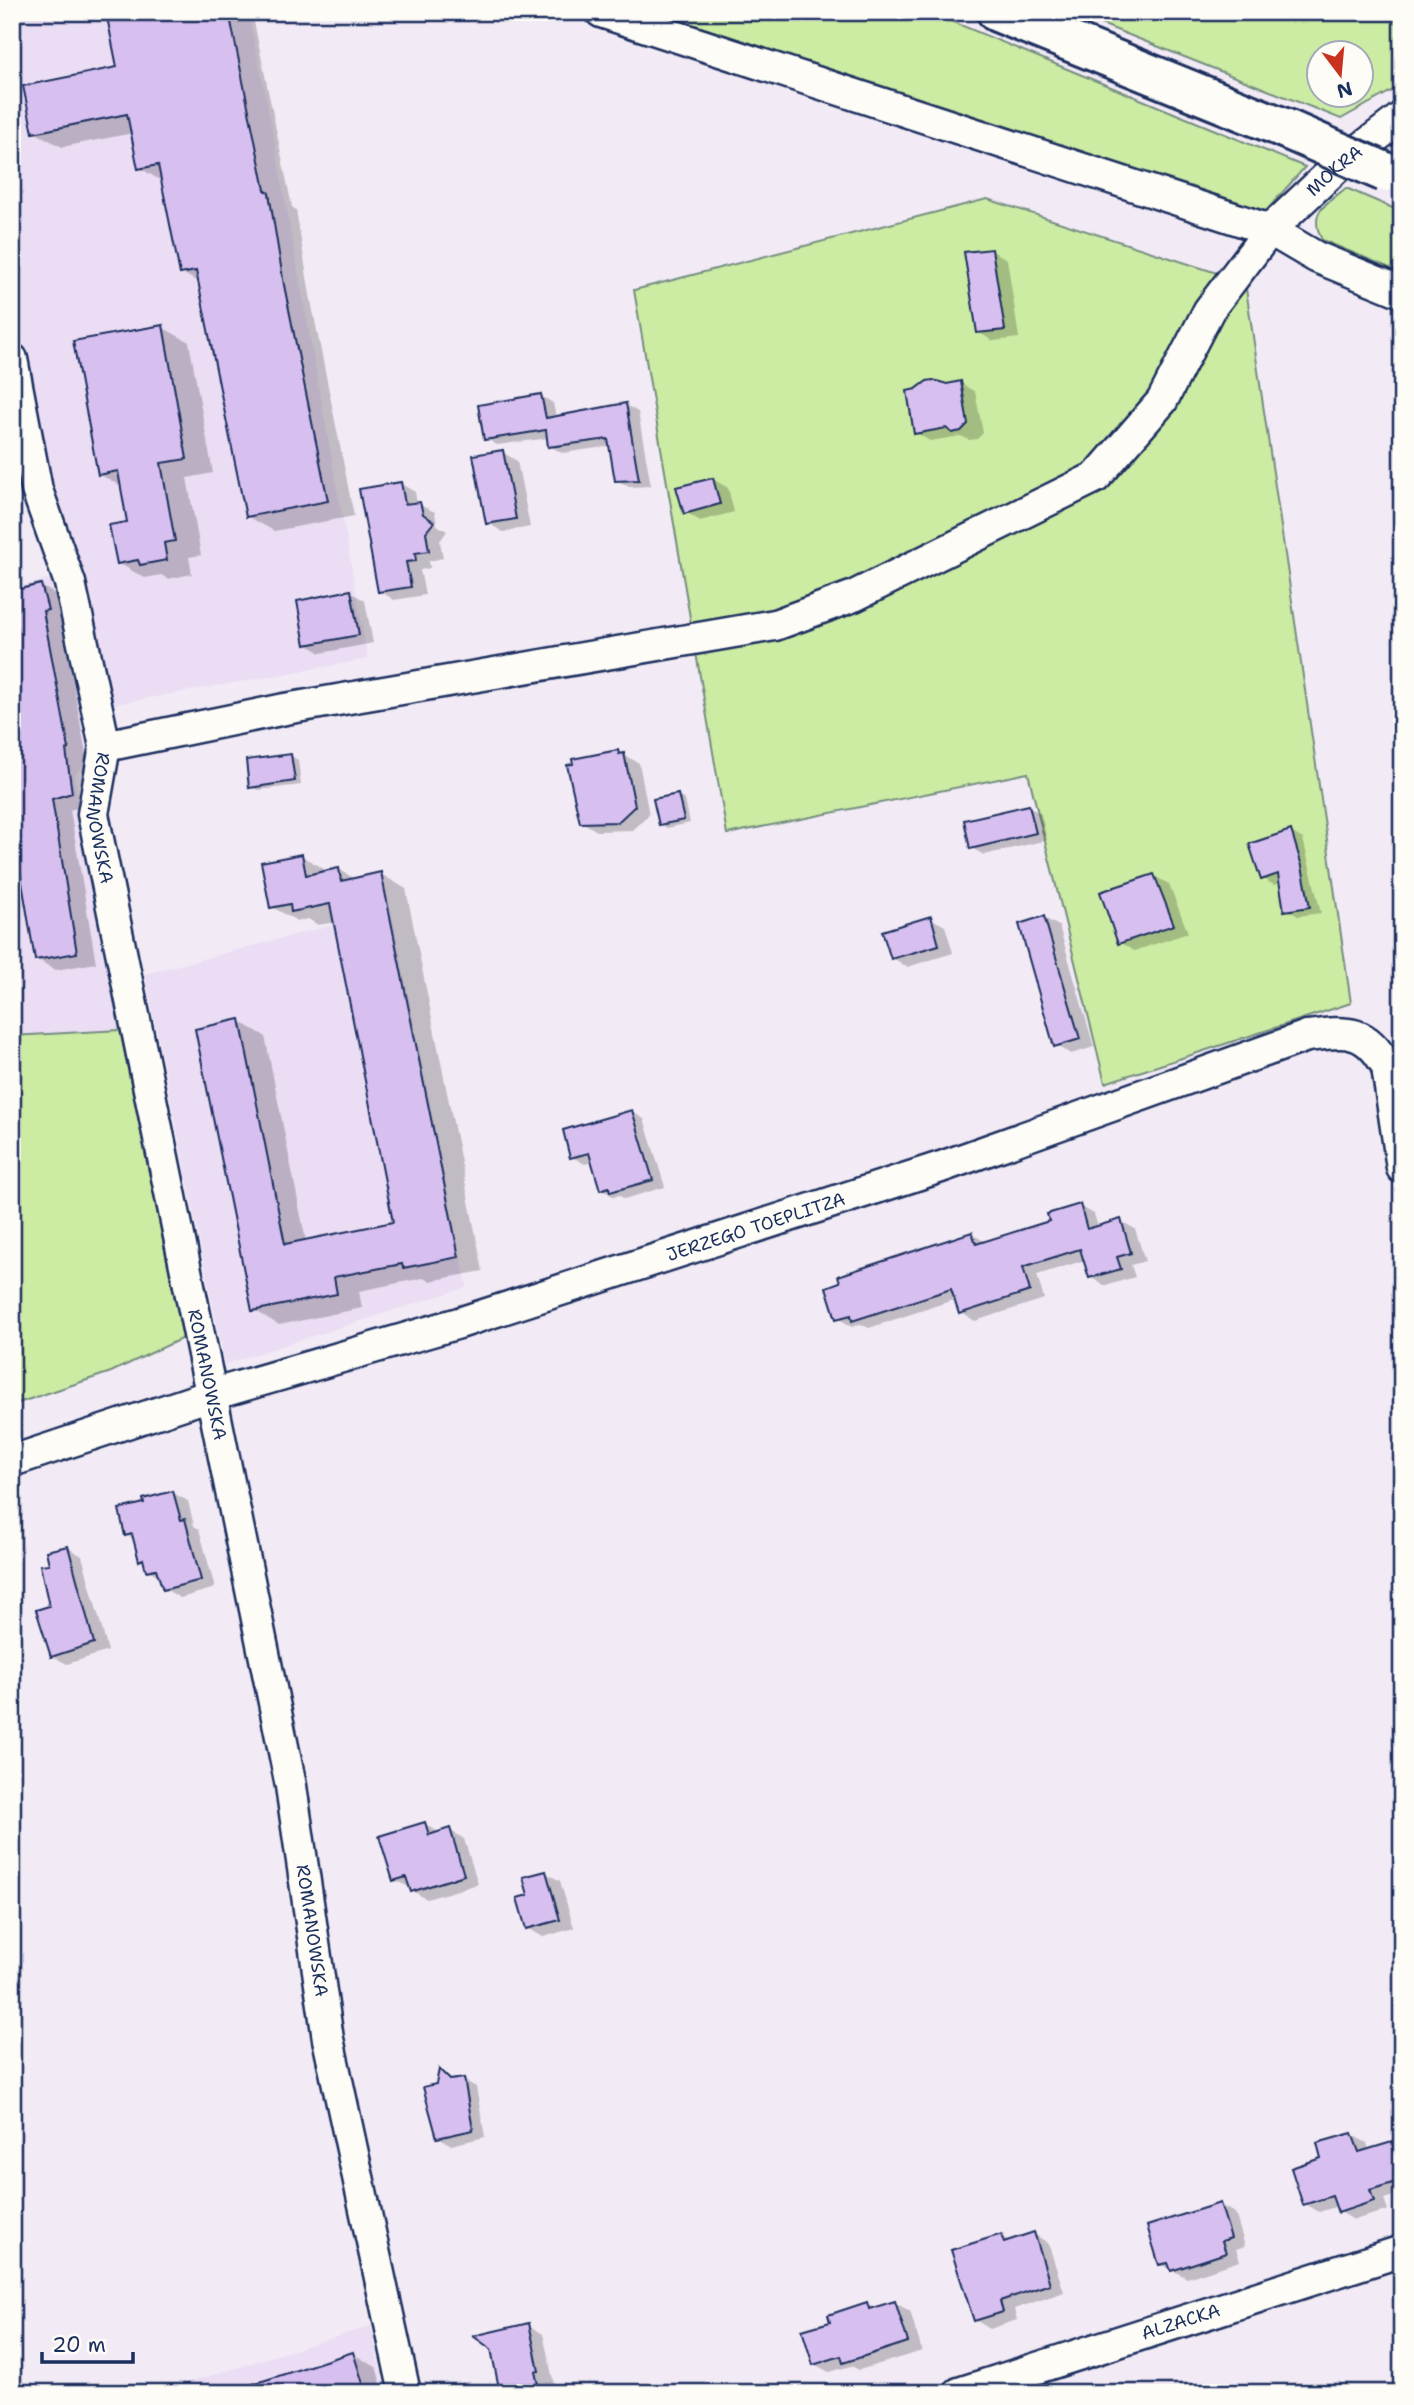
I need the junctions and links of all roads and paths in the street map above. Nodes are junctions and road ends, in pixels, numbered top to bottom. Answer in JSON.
{"nodes":[{"id":1,"x":601,"y":12,"type":"edge"},
{"id":2,"x":997,"y":12,"type":"edge"},
{"id":3,"x":1402,"y":117,"type":"edge"},
{"id":4,"x":1393,"y":175,"type":"edge"},
{"id":5,"x":1270,"y":230,"type":"junction"},
{"id":6,"x":1402,"y":292,"type":"edge"},
{"id":7,"x":12,"y":359,"type":"edge"},
{"id":8,"x":105,"y":746,"type":"junction"},
{"id":9,"x":1402,"y":1168,"type":"edge"},
{"id":10,"x":211,"y":1395,"type":"junction"},
{"id":11,"x":12,"y":1461,"type":"edge"},
{"id":12,"x":1402,"y":2251,"type":"edge"},
{"id":13,"x":405,"y":2393,"type":"edge"},
{"id":14,"x":959,"y":2393,"type":"edge"}],
"edges":[{"from":1,"to":5,"type":"street"},
{"from":2,"to":4,"type":"main road","bridge":true},
{"from":3,"to":5,"type":"street","name":"MOKRA"},
{"from":5,"to":6,"type":"street"},
{"from":5,"to":8,"type":"street","name":"MOKRA"},
{"from":7,"to":8,"type":"street","name":"ROMANOWSKA"},
{"from":8,"to":10,"type":"street","name":"ROMANOWSKA"},
{"from":9,"to":10,"type":"street","name":"JERZEGO TOEPLITZA"},
{"from":10,"to":11,"type":"street","name":"JERZEGO TOEPLITZA"},
{"from":10,"to":13,"type":"street","name":"ROMANOWSKA"},
{"from":12,"to":14,"type":"street","name":"ALZACKA"}]}
